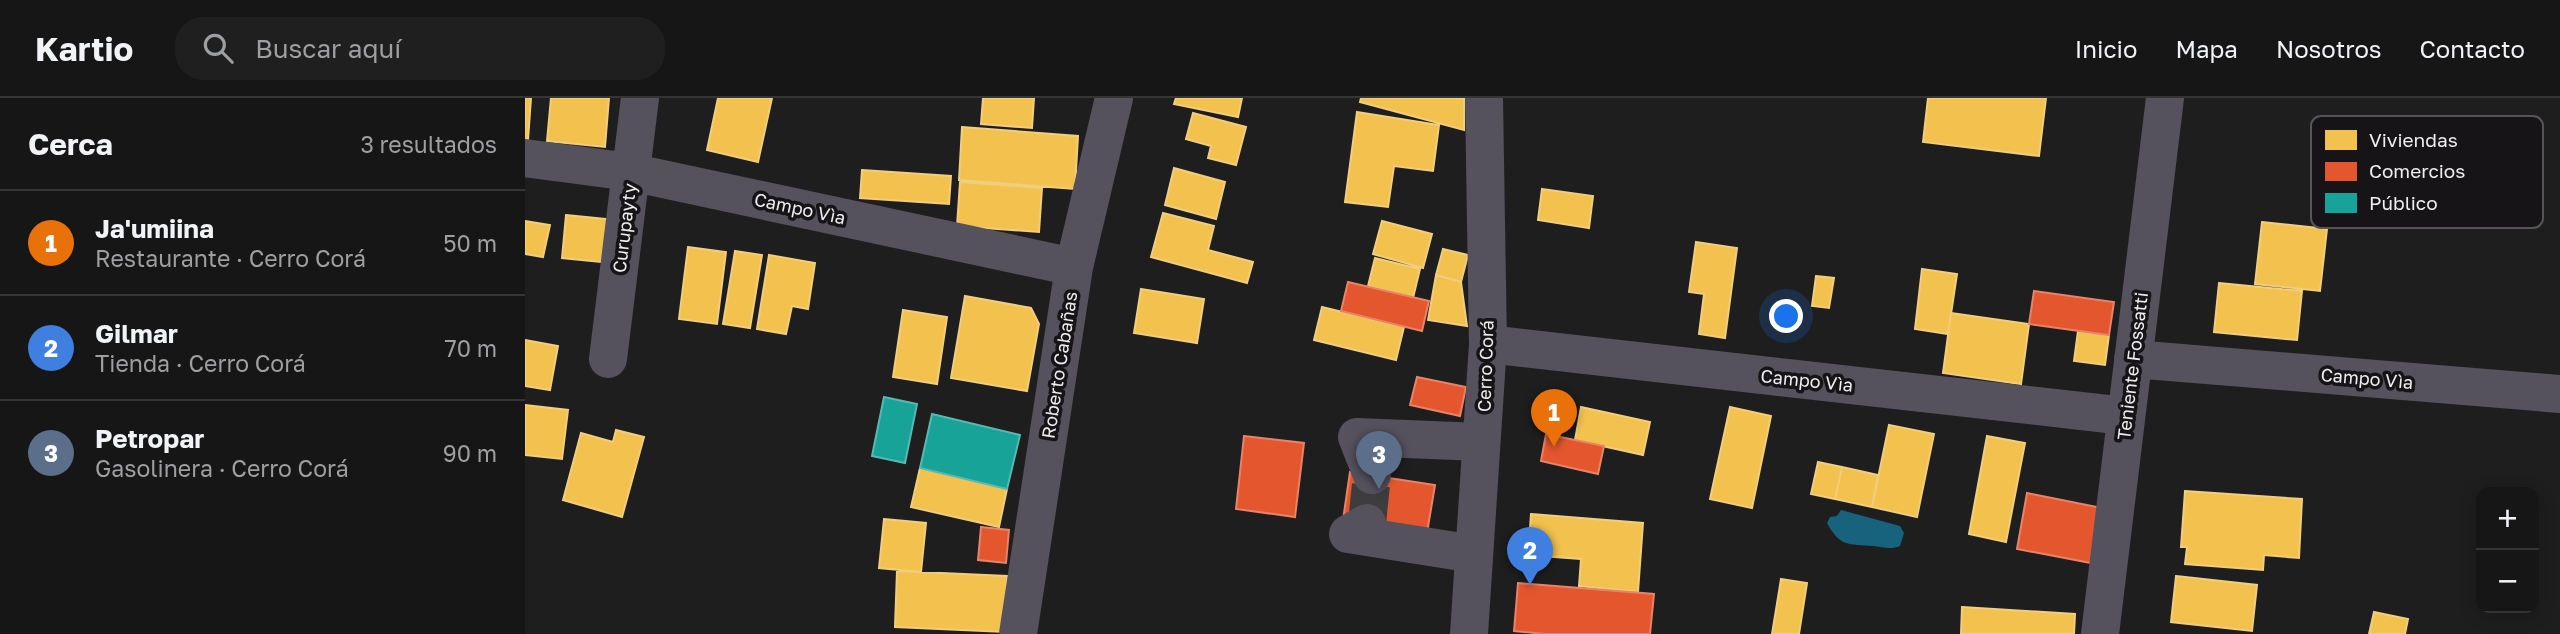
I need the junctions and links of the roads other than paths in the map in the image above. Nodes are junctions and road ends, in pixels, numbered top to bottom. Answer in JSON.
{"nodes":[{"id":1,"x":640,"y":98,"type":"edge"},
{"id":2,"x":1114,"y":98,"type":"edge"},
{"id":3,"x":1484,"y":98,"type":"edge"},
{"id":4,"x":2165,"y":98,"type":"edge"},
{"id":5,"x":525,"y":158,"type":"edge"},
{"id":6,"x":630,"y":172,"type":"junction"},
{"id":7,"x":1074,"y":267,"type":"junction"},
{"id":8,"x":1488,"y":344,"type":"junction"},
{"id":9,"x":608,"y":359,"type":"dead end"},
{"id":10,"x":2133,"y":359,"type":"junction"},
{"id":11,"x":2560,"y":394,"type":"edge"},
{"id":12,"x":2126,"y":416,"type":"junction"},
{"id":13,"x":1481,"y":442,"type":"junction"},
{"id":14,"x":1372,"y":475,"type":"tunnel mouth"},
{"id":15,"x":1367,"y":523,"type":"tunnel mouth"},
{"id":16,"x":1474,"y":554,"type":"junction"},
{"id":17,"x":1018,"y":634,"type":"edge"},
{"id":18,"x":1469,"y":634,"type":"edge"},
{"id":19,"x":2100,"y":634,"type":"edge"}],
"edges":[{"from":1,"to":6,"type":"street","name":"Curupayty"},
{"from":2,"to":7,"type":"street","name":"Roberto Cabañas"},
{"from":3,"to":8,"type":"street","name":"Cerro Corá"},
{"from":4,"to":10,"type":"street","name":"Teniente Fossatti"},
{"from":5,"to":6,"type":"street","name":"Campo Vìa"},
{"from":6,"to":7,"type":"street","name":"Campo Vìa"},
{"from":6,"to":9,"type":"street","name":"Curupayty"},
{"from":7,"to":17,"type":"street","name":"Roberto Cabañas"},
{"from":8,"to":12,"type":"street","name":"Campo Vìa"},
{"from":8,"to":13,"type":"street","name":"Cerro Corá"},
{"from":10,"to":11,"type":"street","name":"Campo Vìa"},
{"from":10,"to":12,"type":"street","name":"Teniente Fossatti"},
{"from":12,"to":19,"type":"street","name":"Teniente Fossatti"},
{"from":13,"to":14,"type":"street"},
{"from":13,"to":16,"type":"street","name":"Cerro Corá"},
{"from":15,"to":16,"type":"street"},
{"from":16,"to":18,"type":"street","name":"Cerro Corá"}]}
